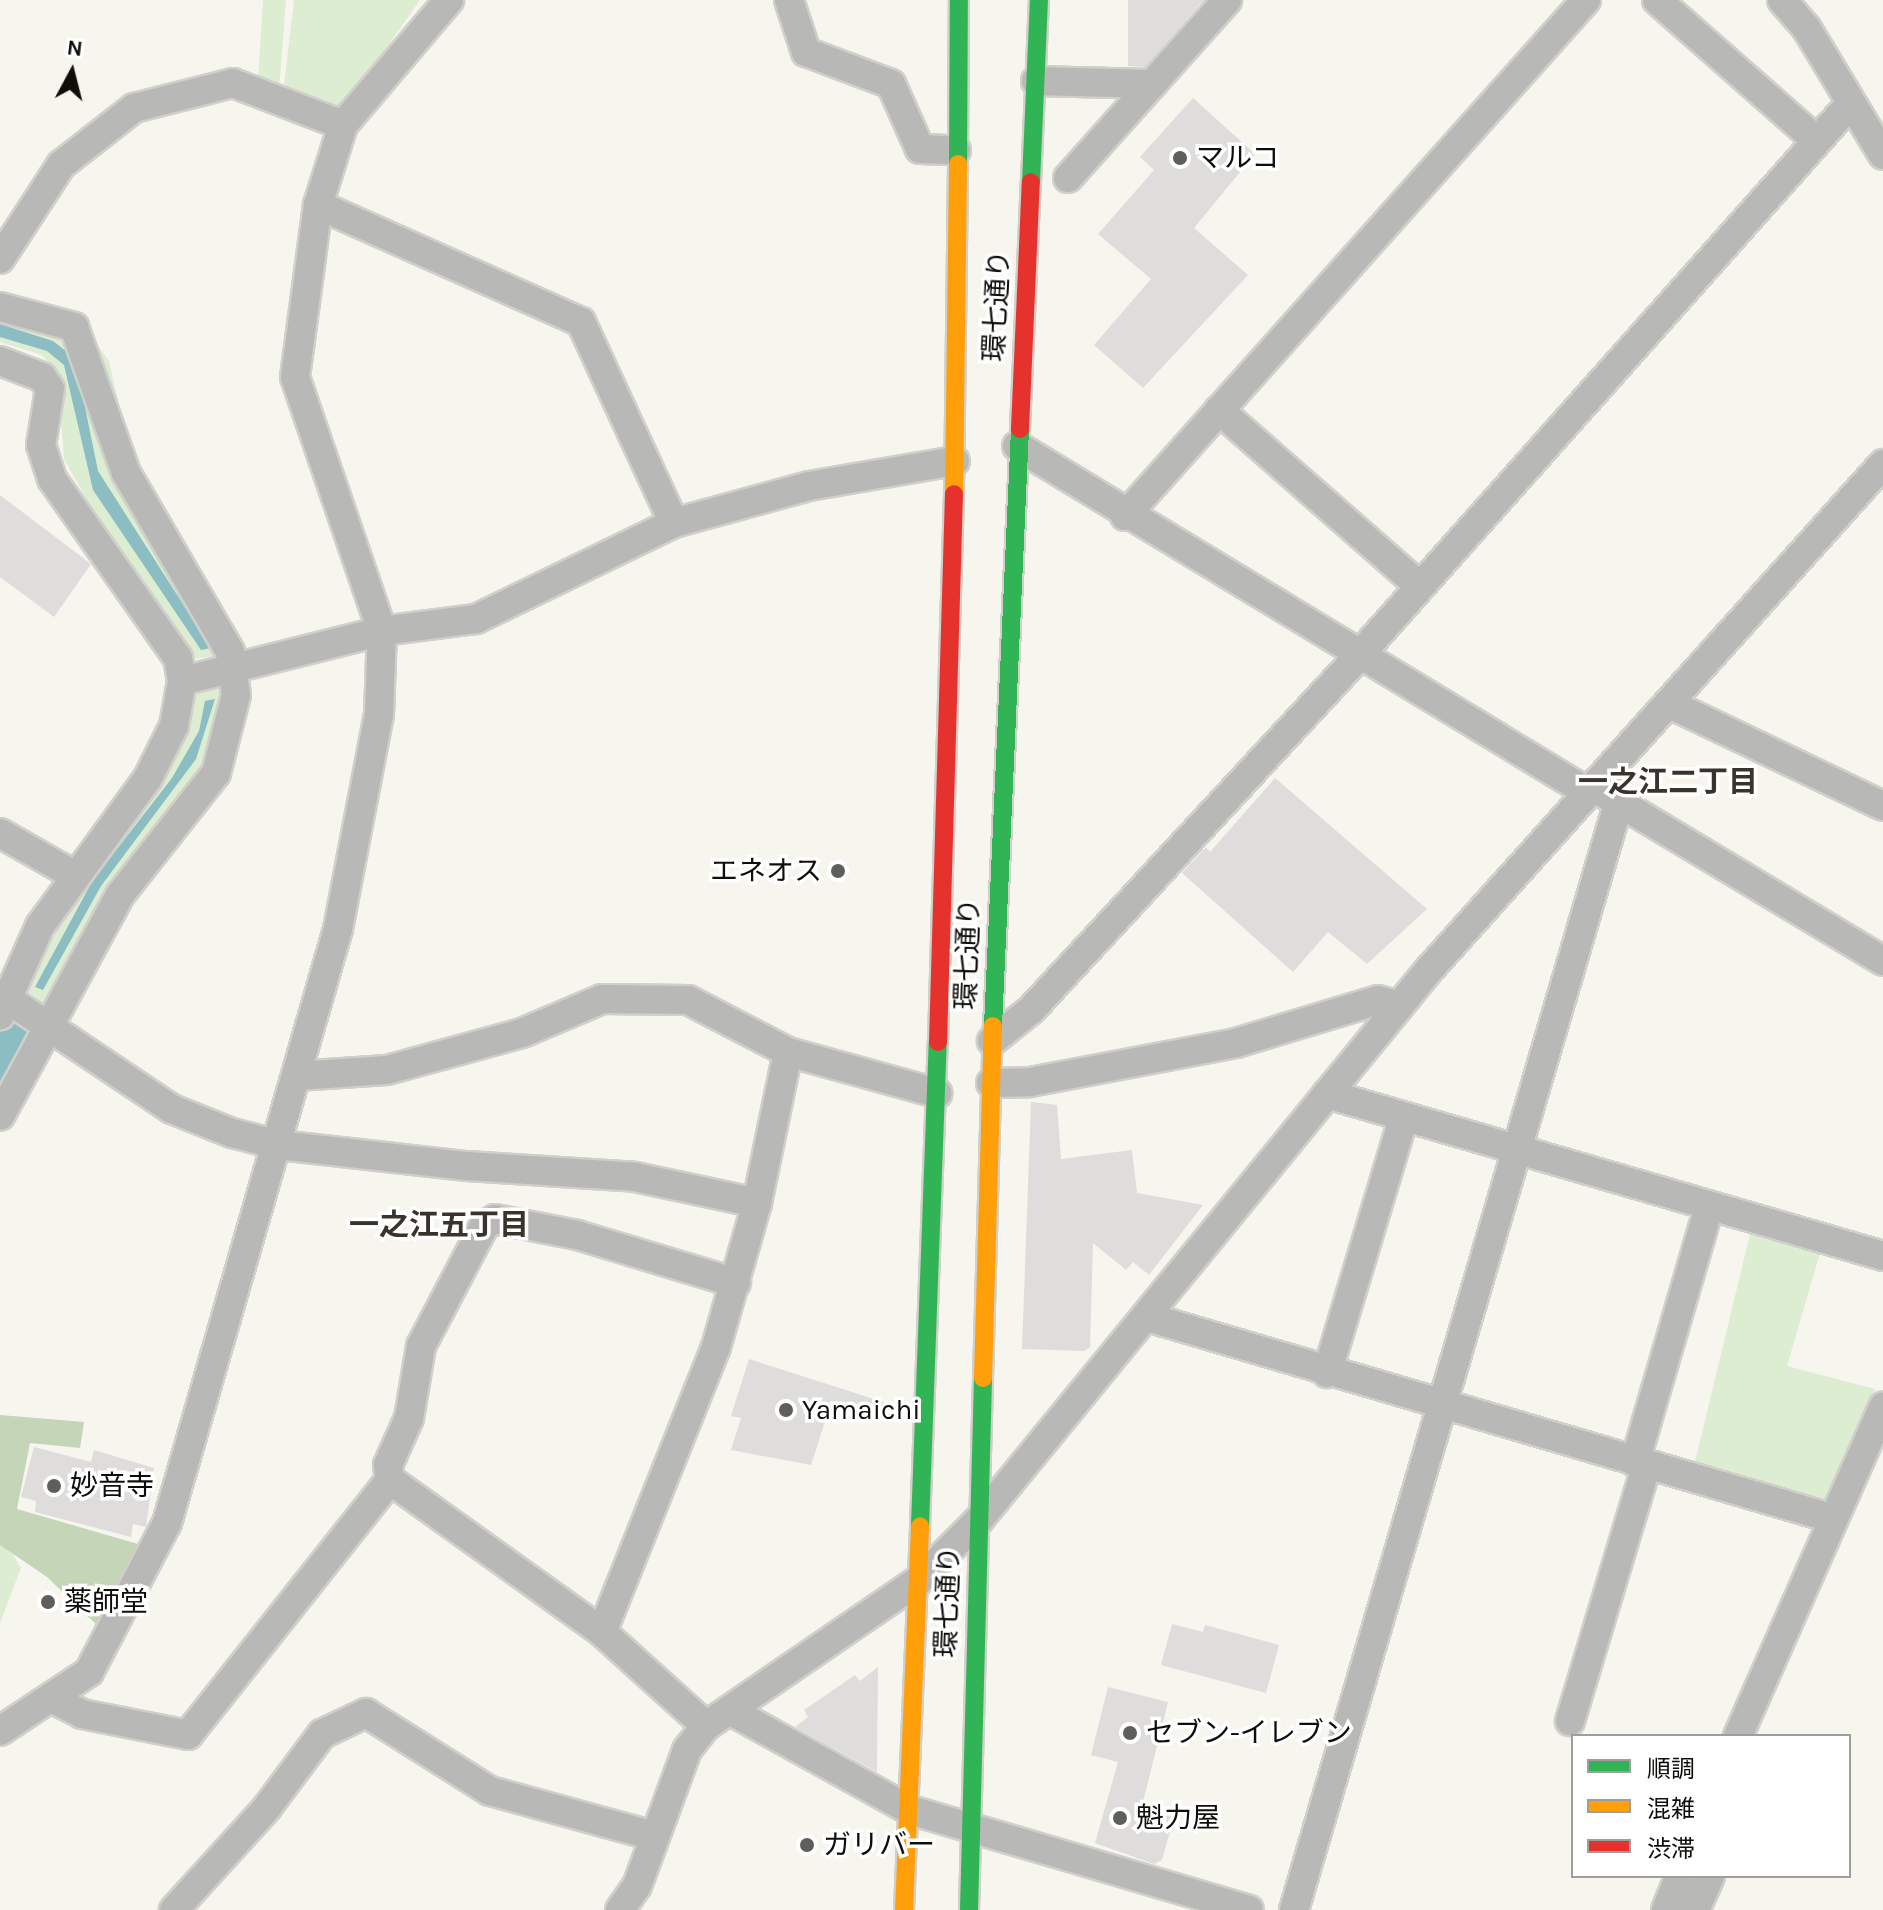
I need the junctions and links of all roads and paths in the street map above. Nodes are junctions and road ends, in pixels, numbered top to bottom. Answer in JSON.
{"nodes":[{"id":1,"x":449,"y":0,"type":"edge"},
{"id":2,"x":789,"y":0,"type":"edge"},
{"id":3,"x":959,"y":0,"type":"edge"},
{"id":4,"x":1039,"y":0,"type":"edge"},
{"id":5,"x":1227,"y":0,"type":"edge"},
{"id":6,"x":1586,"y":0,"type":"edge"},
{"id":7,"x":1657,"y":0,"type":"edge"},
{"id":8,"x":1782,"y":0,"type":"edge"},
{"id":9,"x":1036,"y":81,"type":"junction"},
{"id":10,"x":1152,"y":84,"type":"junction"},
{"id":11,"x":1851,"y":103,"type":"junction"},
{"id":12,"x":343,"y":125,"type":"junction"},
{"id":13,"x":1817,"y":141,"type":"junction"},
{"id":14,"x":956,"y":150,"type":"junction"},
{"id":15,"x":1883,"y":155,"type":"edge"},
{"id":16,"x":1068,"y":178,"type":"dead end"},
{"id":17,"x":318,"y":205,"type":"junction"},
{"id":18,"x":0,"y":259,"type":"edge"},
{"id":19,"x":0,"y":307,"type":"edge"},
{"id":20,"x":0,"y":361,"type":"edge"},
{"id":21,"x":1219,"y":410,"type":"junction"},
{"id":22,"x":1017,"y":446,"type":"junction"},
{"id":23,"x":955,"y":461,"type":"junction"},
{"id":24,"x":1883,"y":464,"type":"edge"},
{"id":25,"x":1125,"y":516,"type":"junction"},
{"id":26,"x":674,"y":523,"type":"junction"},
{"id":27,"x":1419,"y":586,"type":"junction"},
{"id":28,"x":382,"y":631,"type":"junction"},
{"id":29,"x":1362,"y":652,"type":"junction"},
{"id":30,"x":215,"y":669,"type":"junction"},
{"id":31,"x":1670,"y":704,"type":"junction"},
{"id":32,"x":1592,"y":789,"type":"junction"},
{"id":33,"x":1618,"y":805,"type":"junction"},
{"id":34,"x":1883,"y":806,"type":"edge"},
{"id":35,"x":0,"y":833,"type":"edge"},
{"id":36,"x":72,"y":874,"type":"junction"},
{"id":37,"x":1883,"y":961,"type":"edge"},
{"id":38,"x":1399,"y":1006,"type":"junction"},
{"id":39,"x":4,"y":1007,"type":"edge"},
{"id":40,"x":50,"y":1029,"type":"junction"},
{"id":41,"x":992,"y":1041,"type":"junction"},
{"id":42,"x":788,"y":1052,"type":"junction"},
{"id":43,"x":297,"y":1076,"type":"junction"},
{"id":44,"x":991,"y":1083,"type":"junction"},
{"id":45,"x":937,"y":1093,"type":"junction"},
{"id":46,"x":1327,"y":1094,"type":"junction"},
{"id":47,"x":0,"y":1116,"type":"edge"},
{"id":48,"x":1404,"y":1117,"type":"junction"},
{"id":49,"x":279,"y":1145,"type":"junction"},
{"id":50,"x":1516,"y":1150,"type":"junction"},
{"id":51,"x":757,"y":1203,"type":"junction"},
{"id":52,"x":1709,"y":1207,"type":"junction"},
{"id":53,"x":1883,"y":1256,"type":"edge"},
{"id":54,"x":736,"y":1283,"type":"junction"},
{"id":55,"x":1147,"y":1317,"type":"junction"},
{"id":56,"x":1327,"y":1373,"type":"junction"},
{"id":57,"x":1441,"y":1406,"type":"junction"},
{"id":58,"x":1883,"y":1407,"type":"edge"},
{"id":59,"x":1641,"y":1464,"type":"junction"},
{"id":60,"x":390,"y":1480,"type":"junction"},
{"id":61,"x":1831,"y":1518,"type":"junction"},
{"id":62,"x":978,"y":1521,"type":"junction"},
{"id":63,"x":918,"y":1581,"type":"junction"},
{"id":64,"x":602,"y":1632,"type":"junction"},
{"id":65,"x":51,"y":1698,"type":"junction"},
{"id":66,"x":733,"y":1712,"type":"junction"},
{"id":67,"x":1570,"y":1721,"type":"dead end"},
{"id":68,"x":706,"y":1726,"type":"junction"},
{"id":69,"x":0,"y":1731,"type":"edge"},
{"id":70,"x":1739,"y":1734,"type":"edge"},
{"id":71,"x":910,"y":1810,"type":"junction"},
{"id":72,"x":968,"y":1832,"type":"junction"},
{"id":73,"x":653,"y":1836,"type":"junction"},
{"id":74,"x":1679,"y":1878,"type":"edge"},
{"id":75,"x":1709,"y":1878,"type":"edge"},
{"id":76,"x":174,"y":1910,"type":"edge"},
{"id":77,"x":620,"y":1910,"type":"edge"},
{"id":78,"x":904,"y":1910,"type":"edge"},
{"id":79,"x":969,"y":1910,"type":"edge"},
{"id":80,"x":1249,"y":1910,"type":"edge"},
{"id":81,"x":1294,"y":1910,"type":"edge"},
{"id":82,"x":1666,"y":1910,"type":"edge"},
{"id":83,"x":1695,"y":1910,"type":"edge"}],
"edges":[{"from":1,"to":12,"type":"street"},
{"from":2,"to":14,"type":"street"},
{"from":3,"to":14,"type":"main road","name":"環七通り"},
{"from":4,"to":9,"type":"main road","name":"環七通り"},
{"from":5,"to":10,"type":"street"},
{"from":6,"to":21,"type":"street"},
{"from":7,"to":13,"type":"street"},
{"from":8,"to":11,"type":"street"},
{"from":9,"to":10,"type":"street"},
{"from":9,"to":22,"type":"main road","name":"環七通り"},
{"from":10,"to":16,"type":"street"},
{"from":11,"to":13,"type":"street"},
{"from":11,"to":15,"type":"street"},
{"from":12,"to":17,"type":"street"},
{"from":12,"to":18,"type":"street"},
{"from":13,"to":27,"type":"street"},
{"from":14,"to":23,"type":"main road","name":"環七通り"},
{"from":17,"to":26,"type":"street"},
{"from":17,"to":28,"type":"street"},
{"from":19,"to":30,"type":"street"},
{"from":20,"to":30,"type":"street"},
{"from":21,"to":25,"type":"street"},
{"from":21,"to":27,"type":"street"},
{"from":22,"to":25,"type":"street"},
{"from":22,"to":41,"type":"main road","name":"環七通り"},
{"from":23,"to":26,"type":"street"},
{"from":23,"to":45,"type":"main road","name":"環七通り"},
{"from":24,"to":31,"type":"street"},
{"from":25,"to":29,"type":"street"},
{"from":26,"to":28,"type":"street"},
{"from":27,"to":29,"type":"street"},
{"from":28,"to":30,"type":"street"},
{"from":28,"to":43,"type":"street"},
{"from":29,"to":32,"type":"street"},
{"from":29,"to":41,"type":"street"},
{"from":30,"to":36,"type":"street"},
{"from":30,"to":40,"type":"street"},
{"from":31,"to":32,"type":"street"},
{"from":31,"to":34,"type":"street"},
{"from":32,"to":33,"type":"street"},
{"from":32,"to":38,"type":"street"},
{"from":33,"to":37,"type":"street"},
{"from":33,"to":50,"type":"street"},
{"from":35,"to":36,"type":"street"},
{"from":36,"to":39,"type":"street"},
{"from":38,"to":44,"type":"street"},
{"from":38,"to":46,"type":"street"},
{"from":39,"to":40,"type":"street"},
{"from":40,"to":47,"type":"street"},
{"from":40,"to":49,"type":"street"},
{"from":41,"to":44,"type":"main road","name":"環七通り"},
{"from":42,"to":43,"type":"street"},
{"from":42,"to":45,"type":"street"},
{"from":42,"to":51,"type":"street"},
{"from":43,"to":49,"type":"street"},
{"from":44,"to":62,"type":"main road","name":"環七通り"},
{"from":45,"to":63,"type":"main road","name":"環七通り"},
{"from":46,"to":48,"type":"street"},
{"from":46,"to":55,"type":"street"},
{"from":48,"to":50,"type":"street"},
{"from":48,"to":56,"type":"street"},
{"from":49,"to":51,"type":"street"},
{"from":49,"to":65,"type":"street"},
{"from":50,"to":52,"type":"street"},
{"from":50,"to":57,"type":"street"},
{"from":51,"to":54,"type":"street"},
{"from":52,"to":53,"type":"street"},
{"from":52,"to":59,"type":"street"},
{"from":54,"to":60,"type":"street"},
{"from":54,"to":64,"type":"street"},
{"from":55,"to":56,"type":"street"},
{"from":55,"to":62,"type":"street"},
{"from":56,"to":57,"type":"street"},
{"from":57,"to":59,"type":"street"},
{"from":57,"to":81,"type":"street"},
{"from":58,"to":61,"type":"street"},
{"from":59,"to":61,"type":"street"},
{"from":59,"to":67,"type":"street"},
{"from":60,"to":64,"type":"street"},
{"from":60,"to":65,"type":"street"},
{"from":61,"to":70,"type":"street"},
{"from":62,"to":63,"type":"street"},
{"from":62,"to":72,"type":"main road","name":"環七通り"},
{"from":63,"to":66,"type":"street"},
{"from":63,"to":71,"type":"main road","name":"環七通り"},
{"from":64,"to":68,"type":"street"},
{"from":65,"to":69,"type":"street"},
{"from":66,"to":68,"type":"street"},
{"from":66,"to":71,"type":"street"},
{"from":68,"to":73,"type":"street"},
{"from":71,"to":72,"type":"street"},
{"from":71,"to":78,"type":"main road","name":"環七通り"},
{"from":72,"to":79,"type":"main road","name":"環七通り"},
{"from":72,"to":80,"type":"street"},
{"from":73,"to":76,"type":"street"},
{"from":73,"to":77,"type":"street"},
{"from":74,"to":82,"type":"street"},
{"from":75,"to":83,"type":"street"}]}
